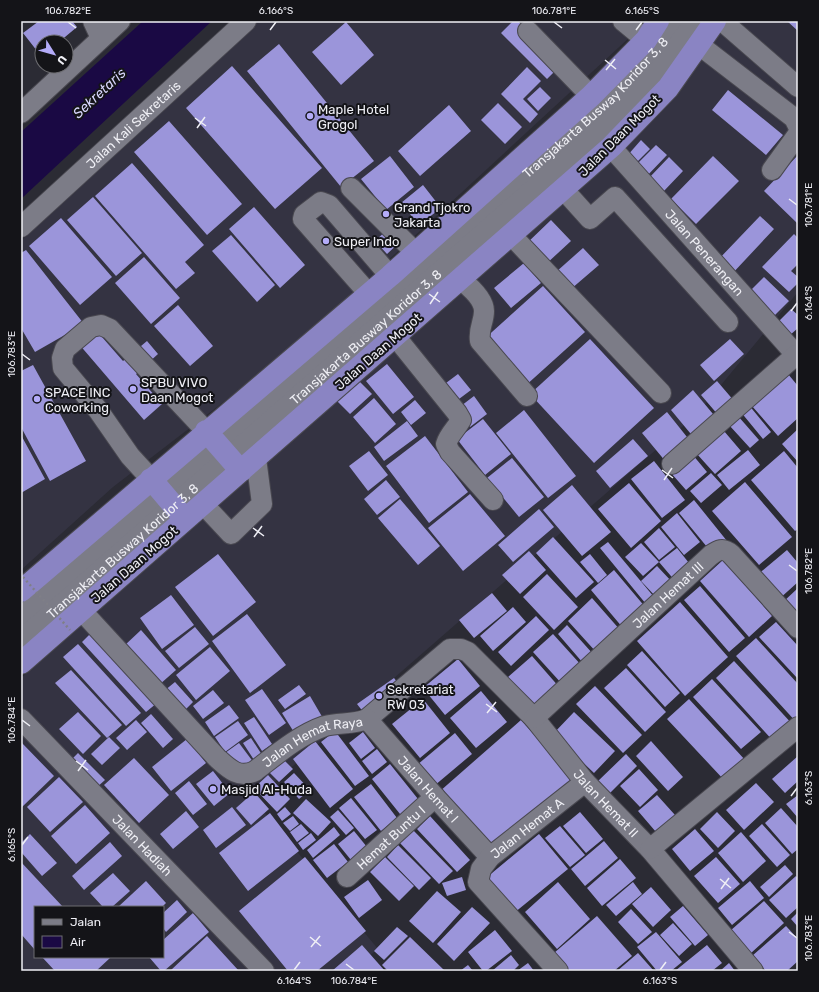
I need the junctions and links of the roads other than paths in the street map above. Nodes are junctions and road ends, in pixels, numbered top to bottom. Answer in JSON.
{"nodes":[{"id":1,"x":120,"y":21,"type":"edge"},
{"id":2,"x":246,"y":21,"type":"edge"},
{"id":3,"x":623,"y":21,"type":"edge"},
{"id":4,"x":658,"y":21,"type":"edge"},
{"id":5,"x":678,"y":21,"type":"edge"},
{"id":6,"x":696,"y":21,"type":"edge"},
{"id":7,"x":715,"y":21,"type":"edge"},
{"id":8,"x":722,"y":21,"type":"edge"},
{"id":9,"x":97,"y":30,"type":"edge"},
{"id":10,"x":528,"y":31,"type":"dead end"},
{"id":11,"x":646,"y":40,"type":"junction"},
{"id":12,"x":698,"y":44,"type":"junction"},
{"id":13,"x":798,"y":87,"type":"edge"},
{"id":14,"x":592,"y":96,"type":"junction"},
{"id":15,"x":21,"y":113,"type":"edge"},
{"id":16,"x":798,"y":126,"type":"edge"},
{"id":17,"x":798,"y":134,"type":"edge"},
{"id":18,"x":611,"y":147,"type":"junction"},
{"id":19,"x":772,"y":170,"type":"dead end"},
{"id":20,"x":351,"y":188,"type":"dead end"},
{"id":21,"x":563,"y":189,"type":"junction"},
{"id":22,"x":21,"y":227,"type":"edge"},
{"id":23,"x":511,"y":235,"type":"junction"},
{"id":24,"x":416,"y":253,"type":"junction"},
{"id":25,"x":390,"y":276,"type":"junction"},
{"id":26,"x":460,"y":279,"type":"junction"},
{"id":27,"x":369,"y":294,"type":"junction"},
{"id":28,"x":728,"y":322,"type":"dead end"},
{"id":29,"x":394,"y":336,"type":"junction"},
{"id":30,"x":797,"y":356,"type":"edge"},
{"id":31,"x":661,"y":393,"type":"dead end"},
{"id":32,"x":527,"y":396,"type":"dead end"},
{"id":33,"x":230,"y":452,"type":"junction"},
{"id":34,"x":672,"y":464,"type":"dead end"},
{"id":35,"x":168,"y":499,"type":"junction"},
{"id":36,"x":493,"y":500,"type":"dead end"},
{"id":37,"x":203,"y":504,"type":"junction"},
{"id":38,"x":22,"y":584,"type":"edge"},
{"id":39,"x":81,"y":610,"type":"junction"},
{"id":40,"x":21,"y":617,"type":"edge"},
{"id":41,"x":798,"y":628,"type":"edge"},
{"id":42,"x":21,"y":640,"type":"edge"},
{"id":43,"x":450,"y":650,"type":"joint"},
{"id":44,"x":21,"y":663,"type":"edge"},
{"id":45,"x":534,"y":718,"type":"junction"},
{"id":46,"x":21,"y":719,"type":"edge"},
{"id":47,"x":367,"y":719,"type":"junction"},
{"id":48,"x":798,"y":727,"type":"edge"},
{"id":49,"x":585,"y":782,"type":"junction"},
{"id":50,"x":435,"y":797,"type":"junction"},
{"id":51,"x":650,"y":849,"type":"junction"},
{"id":52,"x":490,"y":857,"type":"junction"},
{"id":53,"x":347,"y":878,"type":"dead end"},
{"id":54,"x":264,"y":971,"type":"edge"},
{"id":55,"x":558,"y":971,"type":"edge"},
{"id":56,"x":753,"y":971,"type":"edge"}],
"edges":[{"from":1,"to":9,"type":"street"},
{"from":2,"to":22,"type":"street","name":"Jalan Kali Sekretaris"},
{"from":3,"to":11,"type":"street"},
{"from":4,"to":11,"type":"highway","name":"Jalan Daan Mogot"},
{"from":5,"to":33,"type":"street","name":"Transjakarta Busway Koridor 3, 8"},
{"from":6,"to":33,"type":"street","name":"Transjakarta Busway Koridor 3, 8"},
{"from":7,"to":12,"type":"highway","name":"Jalan Daan Mogot"},
{"from":8,"to":13,"type":"street"},
{"from":9,"to":15,"type":"street"},
{"from":10,"to":14,"type":"street"},
{"from":11,"to":14,"type":"highway","name":"Jalan Daan Mogot"},
{"from":12,"to":16,"type":"street"},
{"from":12,"to":18,"type":"highway","name":"Jalan Daan Mogot"},
{"from":14,"to":24,"type":"highway","name":"Jalan Daan Mogot"},
{"from":17,"to":19,"type":"street"},
{"from":18,"to":21,"type":"highway","name":"Jalan Daan Mogot"},
{"from":18,"to":30,"type":"street","name":"Jalan Penerangan"},
{"from":20,"to":24,"type":"street"},
{"from":21,"to":23,"type":"highway","name":"Jalan Daan Mogot"},
{"from":21,"to":28,"type":"street"},
{"from":23,"to":26,"type":"highway","name":"Jalan Daan Mogot"},
{"from":23,"to":31,"type":"street"},
{"from":24,"to":25,"type":"highway","name":"Jalan Daan Mogot"},
{"from":25,"to":27,"type":"highway","name":"Jalan Daan Mogot"},
{"from":25,"to":27,"type":"street"},
{"from":26,"to":29,"type":"highway","name":"Jalan Daan Mogot"},
{"from":26,"to":32,"type":"street"},
{"from":27,"to":33,"type":"highway","name":"Jalan Daan Mogot"},
{"from":29,"to":33,"type":"highway","name":"Jalan Daan Mogot"},
{"from":29,"to":36,"type":"street"},
{"from":30,"to":34,"type":"street"},
{"from":33,"to":35,"type":"highway","name":"Jalan Daan Mogot"},
{"from":33,"to":35,"type":"street","name":"Transjakarta Busway Koridor 3, 8"},
{"from":33,"to":35,"type":"street"},
{"from":33,"to":37,"type":"highway","name":"Jalan Daan Mogot"},
{"from":33,"to":37,"type":"street"},
{"from":35,"to":37,"type":"highway","name":"Jalan Daan Mogot"},
{"from":35,"to":38,"type":"highway","name":"Jalan Daan Mogot"},
{"from":35,"to":39,"type":"highway","name":"Jalan Daan Mogot"},
{"from":35,"to":40,"type":"street","name":"Transjakarta Busway Koridor 3, 8"},
{"from":35,"to":42,"type":"street","name":"Transjakarta Busway Koridor 3, 8"},
{"from":39,"to":44,"type":"highway","name":"Jalan Daan Mogot"},
{"from":39,"to":47,"type":"street","name":"Jalan Hemat Raya"},
{"from":41,"to":45,"type":"street","name":"Jalan Hemat III"},
{"from":43,"to":45,"type":"street","name":"Jalan Hemat II"},
{"from":43,"to":47,"type":"street","name":"Jalan Hemat Raya"},
{"from":45,"to":49,"type":"street","name":"Jalan Hemat II"},
{"from":46,"to":54,"type":"street","name":"Jalan Hadiah"},
{"from":47,"to":50,"type":"street","name":"Jalan Hemat I"},
{"from":48,"to":51,"type":"street"},
{"from":49,"to":51,"type":"street","name":"Jalan Hemat II"},
{"from":49,"to":52,"type":"street","name":"Jalan Hemat A"},
{"from":50,"to":52,"type":"street","name":"Jalan Hemat I"},
{"from":50,"to":53,"type":"street","name":"Hemat Buntu I"},
{"from":51,"to":56,"type":"street","name":"Jalan Hemat II"},
{"from":52,"to":55,"type":"street","name":"Jalan Hemat A"}]}
